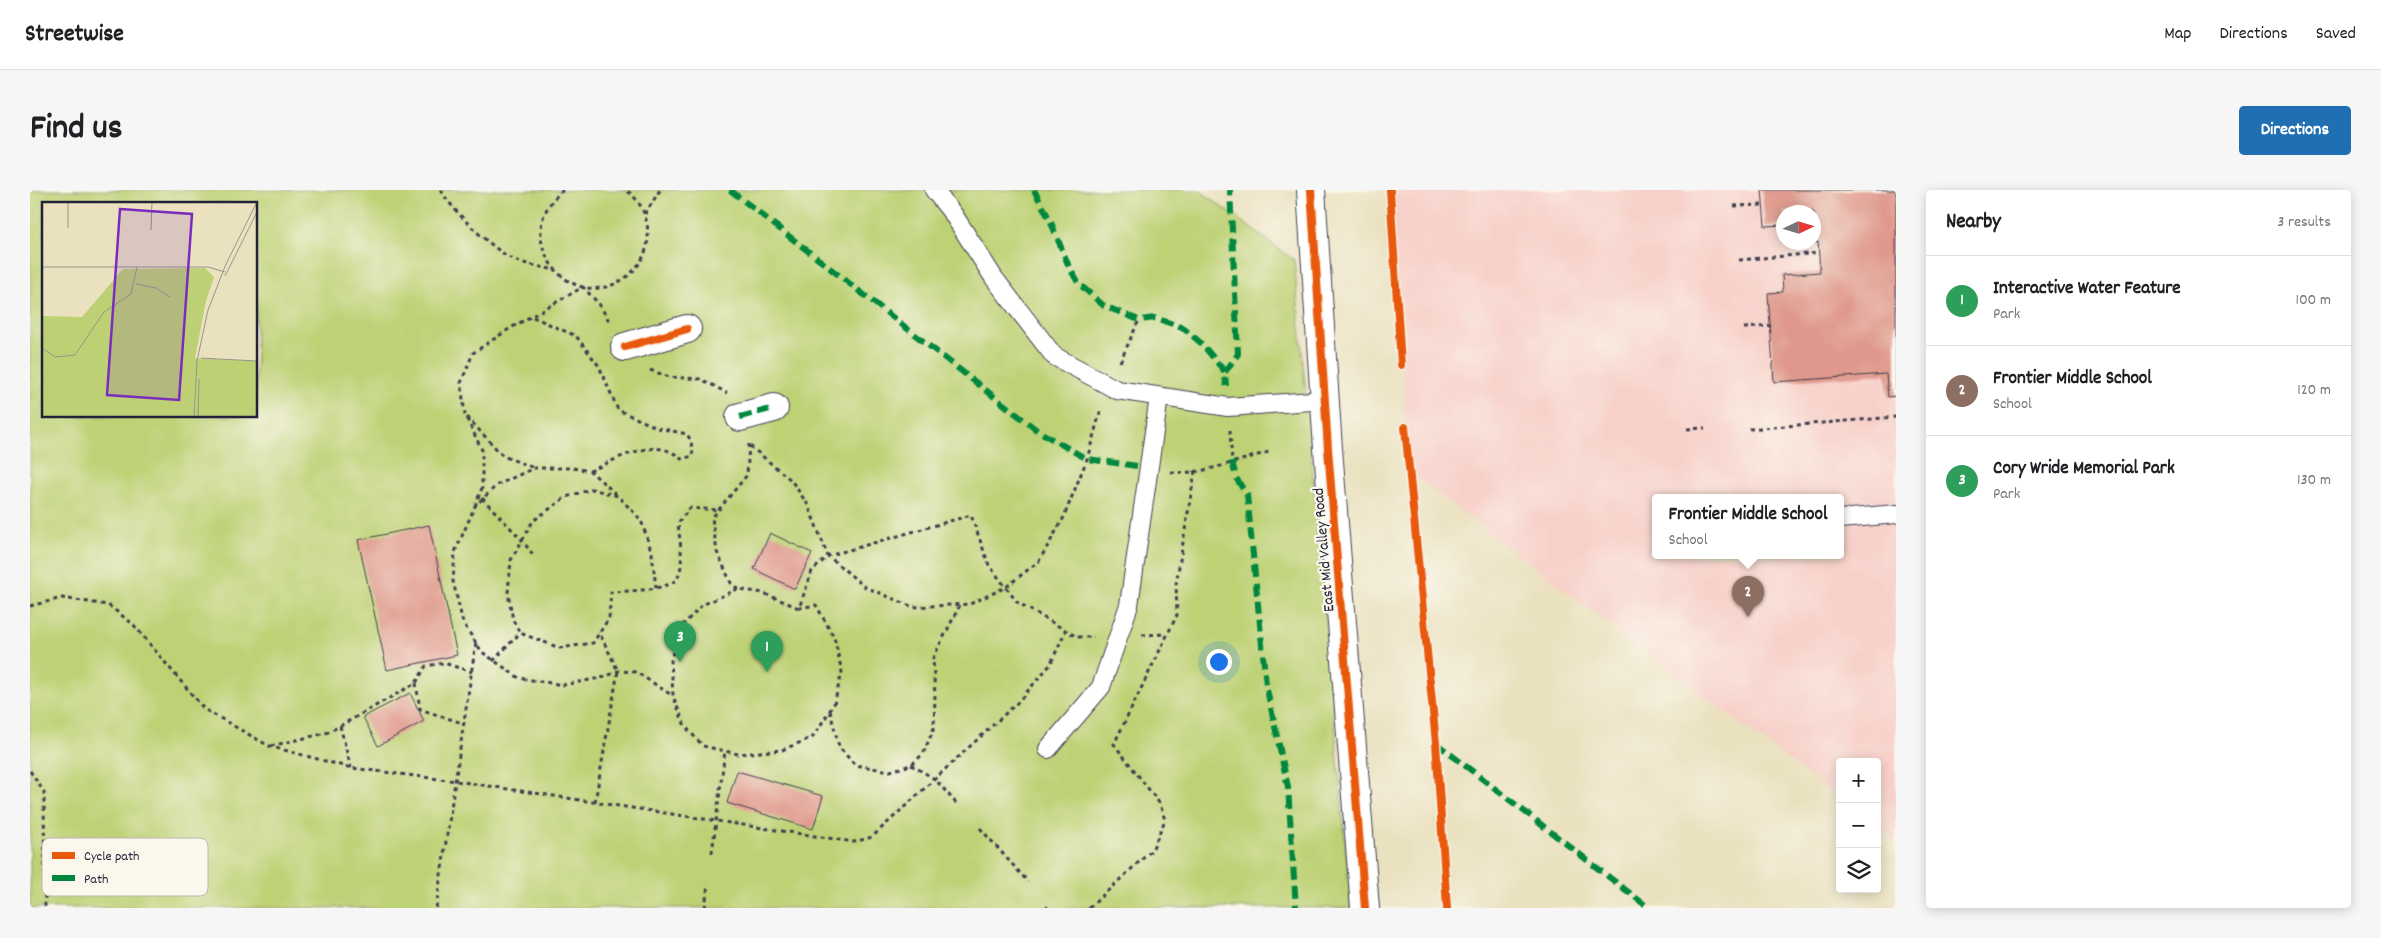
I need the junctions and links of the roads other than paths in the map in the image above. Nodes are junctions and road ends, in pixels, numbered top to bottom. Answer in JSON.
{"nodes":[{"id":1,"x":934,"y":190,"type":"edge"},
{"id":2,"x":1311,"y":190,"type":"edge"},
{"id":3,"x":687,"y":329,"type":"dead end"},
{"id":4,"x":625,"y":347,"type":"road end"},
{"id":5,"x":1159,"y":397,"type":"junction"},
{"id":6,"x":1325,"y":400,"type":"junction"},
{"id":7,"x":774,"y":408,"type":"dead end"},
{"id":8,"x":740,"y":417,"type":"road end"},
{"id":9,"x":1896,"y":514,"type":"edge"},
{"id":10,"x":1844,"y":519,"type":"edge"},
{"id":11,"x":1048,"y":748,"type":"dead end"},
{"id":12,"x":1365,"y":908,"type":"edge"}],
"edges":[{"from":1,"to":5,"type":"lane"},
{"from":2,"to":6,"type":"street","name":"East Mid Valley Road"},
{"from":3,"to":4,"type":"street"},
{"from":5,"to":6,"type":"lane"},
{"from":5,"to":11,"type":"lane"},
{"from":6,"to":12,"type":"street","name":"East Mid Valley Road"},
{"from":7,"to":8,"type":"street"},
{"from":9,"to":10,"type":"lane"}]}
